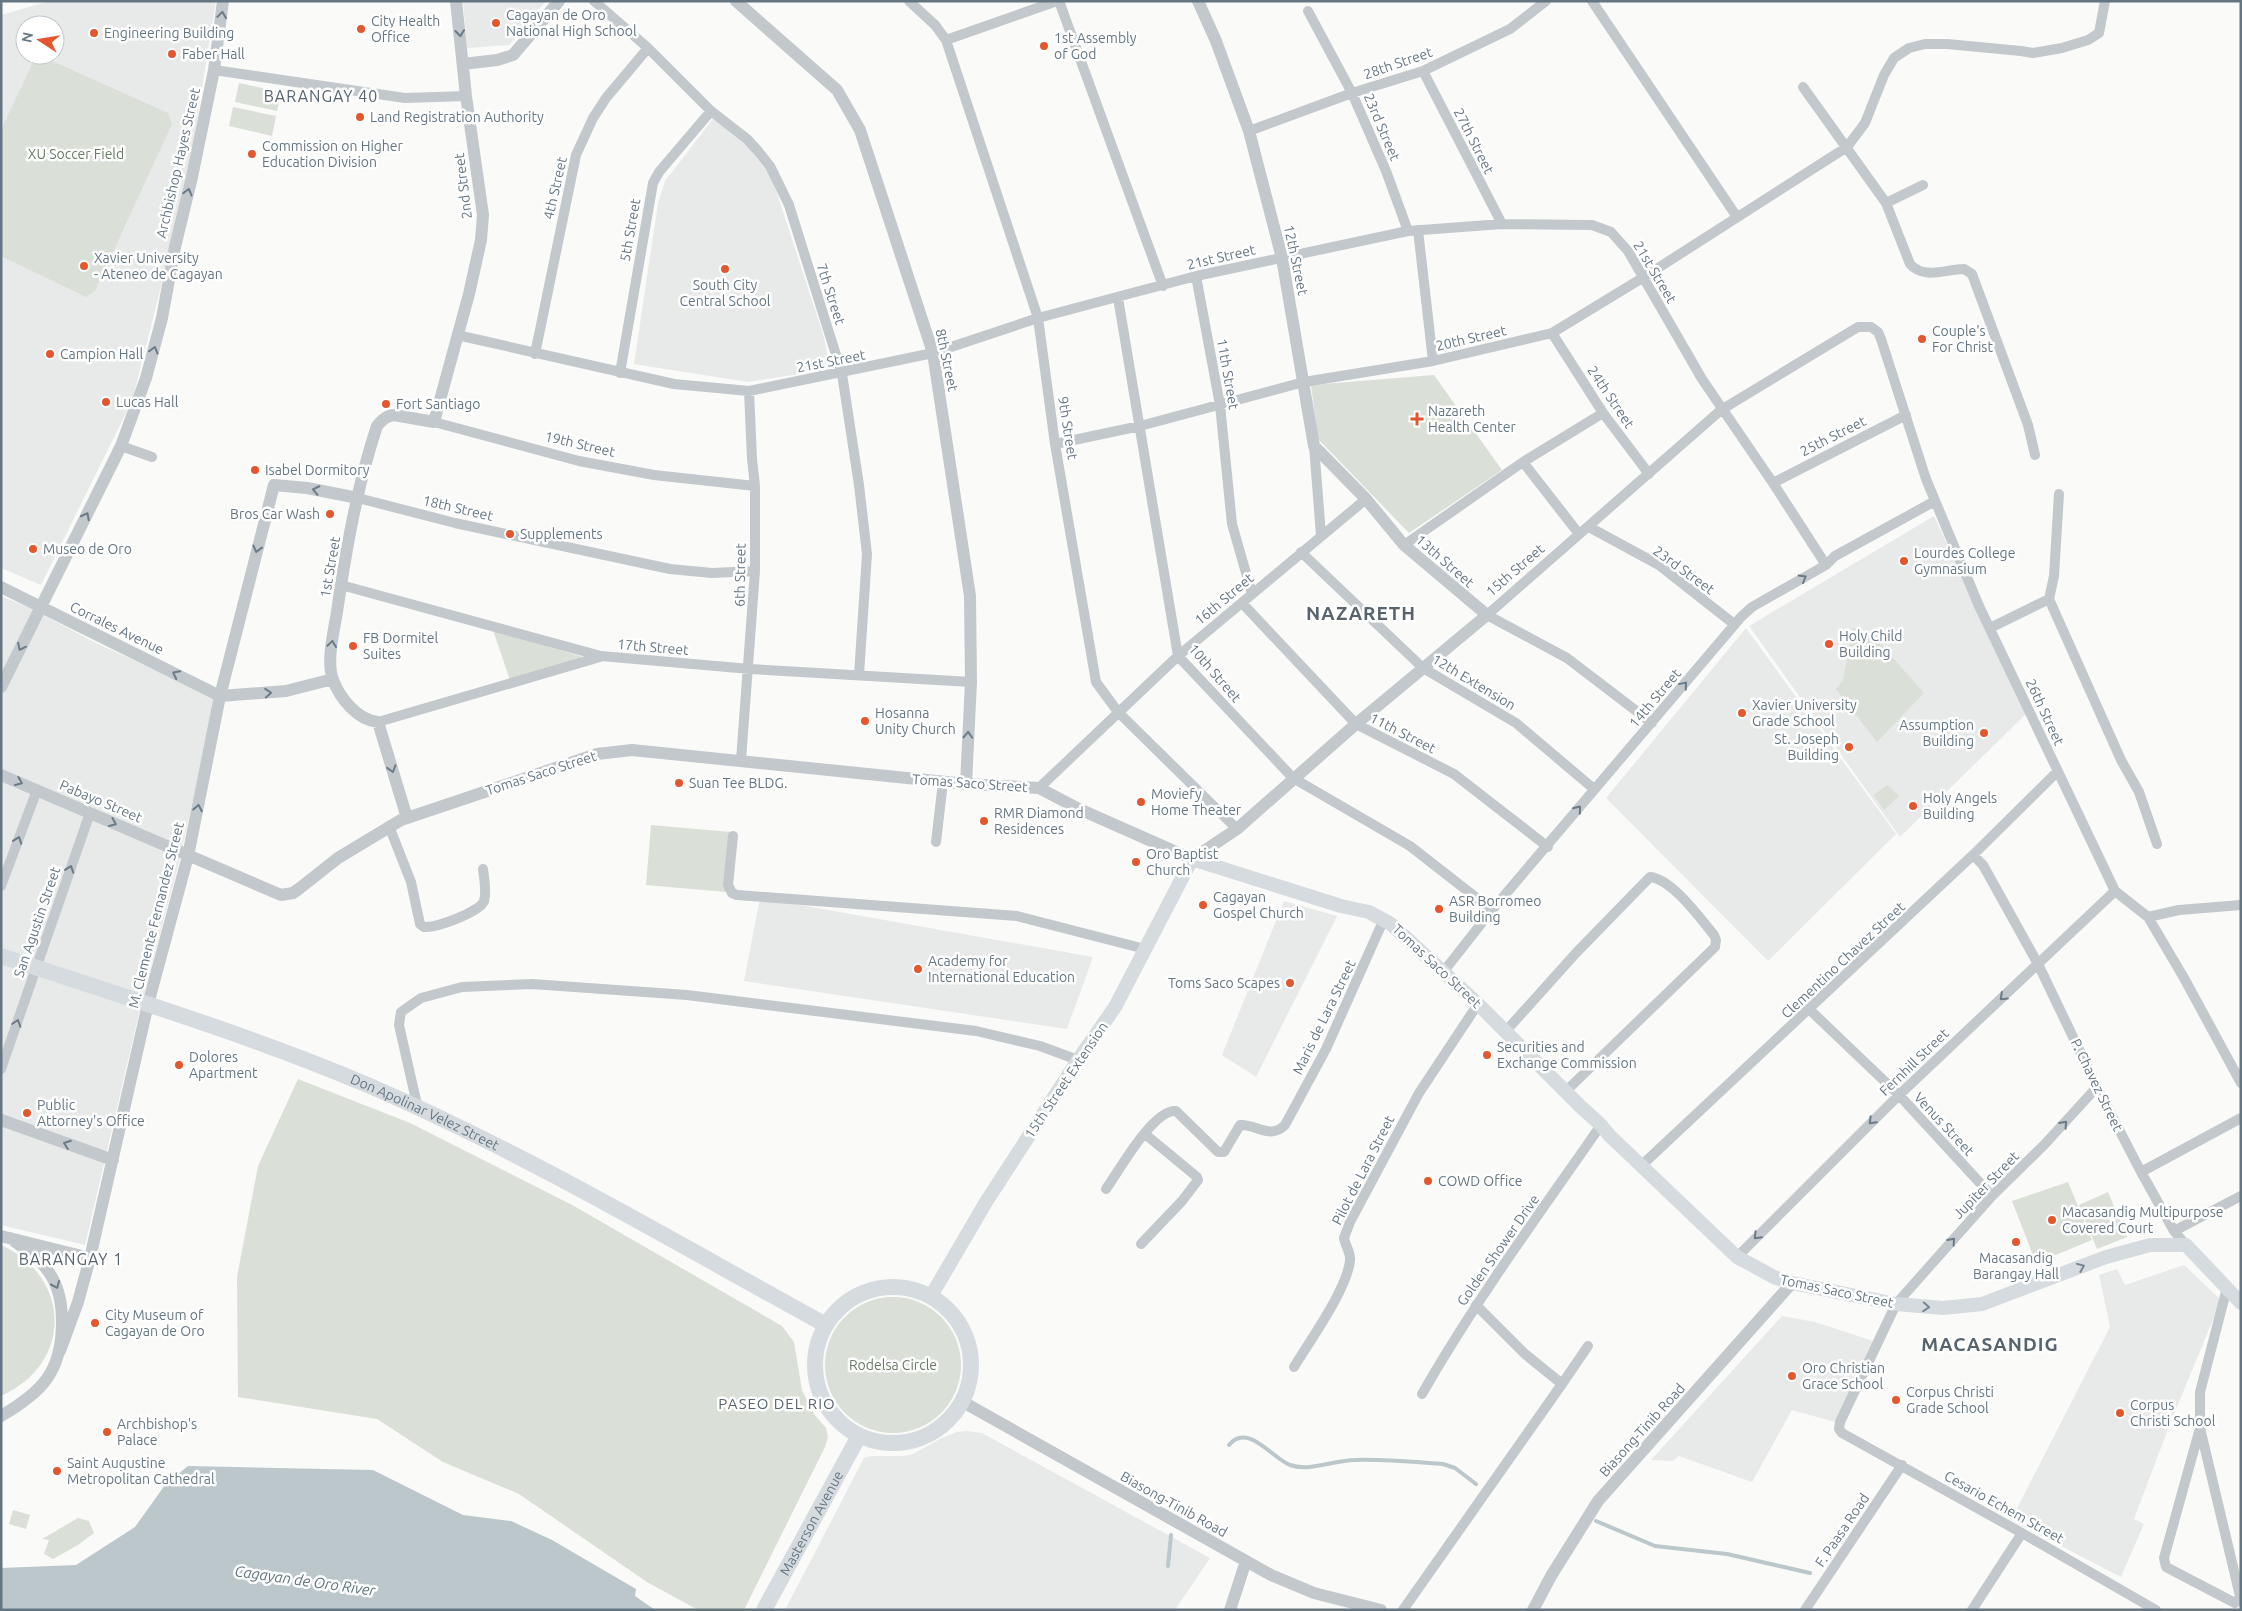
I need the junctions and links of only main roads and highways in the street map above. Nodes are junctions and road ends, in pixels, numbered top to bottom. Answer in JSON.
{"nodes":[{"id":1,"x":1192,"y":859,"type":"joint"},
{"id":2,"x":1,"y":956,"type":"edge"},
{"id":3,"x":2186,"y":1245,"type":"joint"},
{"id":4,"x":931,"y":1296,"type":"junction"},
{"id":5,"x":2241,"y":1303,"type":"edge"},
{"id":6,"x":826,"y":1325,"type":"junction"},
{"id":7,"x":859,"y":1436,"type":"junction"},
{"id":8,"x":764,"y":1610,"type":"edge"}],
"edges":[{"from":1,"to":3,"type":"main road","name":"Tomas Saco Street","one_way":true},
{"from":1,"to":4,"type":"main road","name":"15th Street Extension"},
{"from":2,"to":6,"type":"main road","name":"Don Apolinar Velez Street"},
{"from":3,"to":5,"type":"main road","name":"P. Chavez Street"},
{"from":4,"to":6,"type":"main road"},
{"from":4,"to":7,"type":"main road"},
{"from":6,"to":7,"type":"main road"},
{"from":7,"to":8,"type":"main road","name":"Masterson Avenue"}]}
